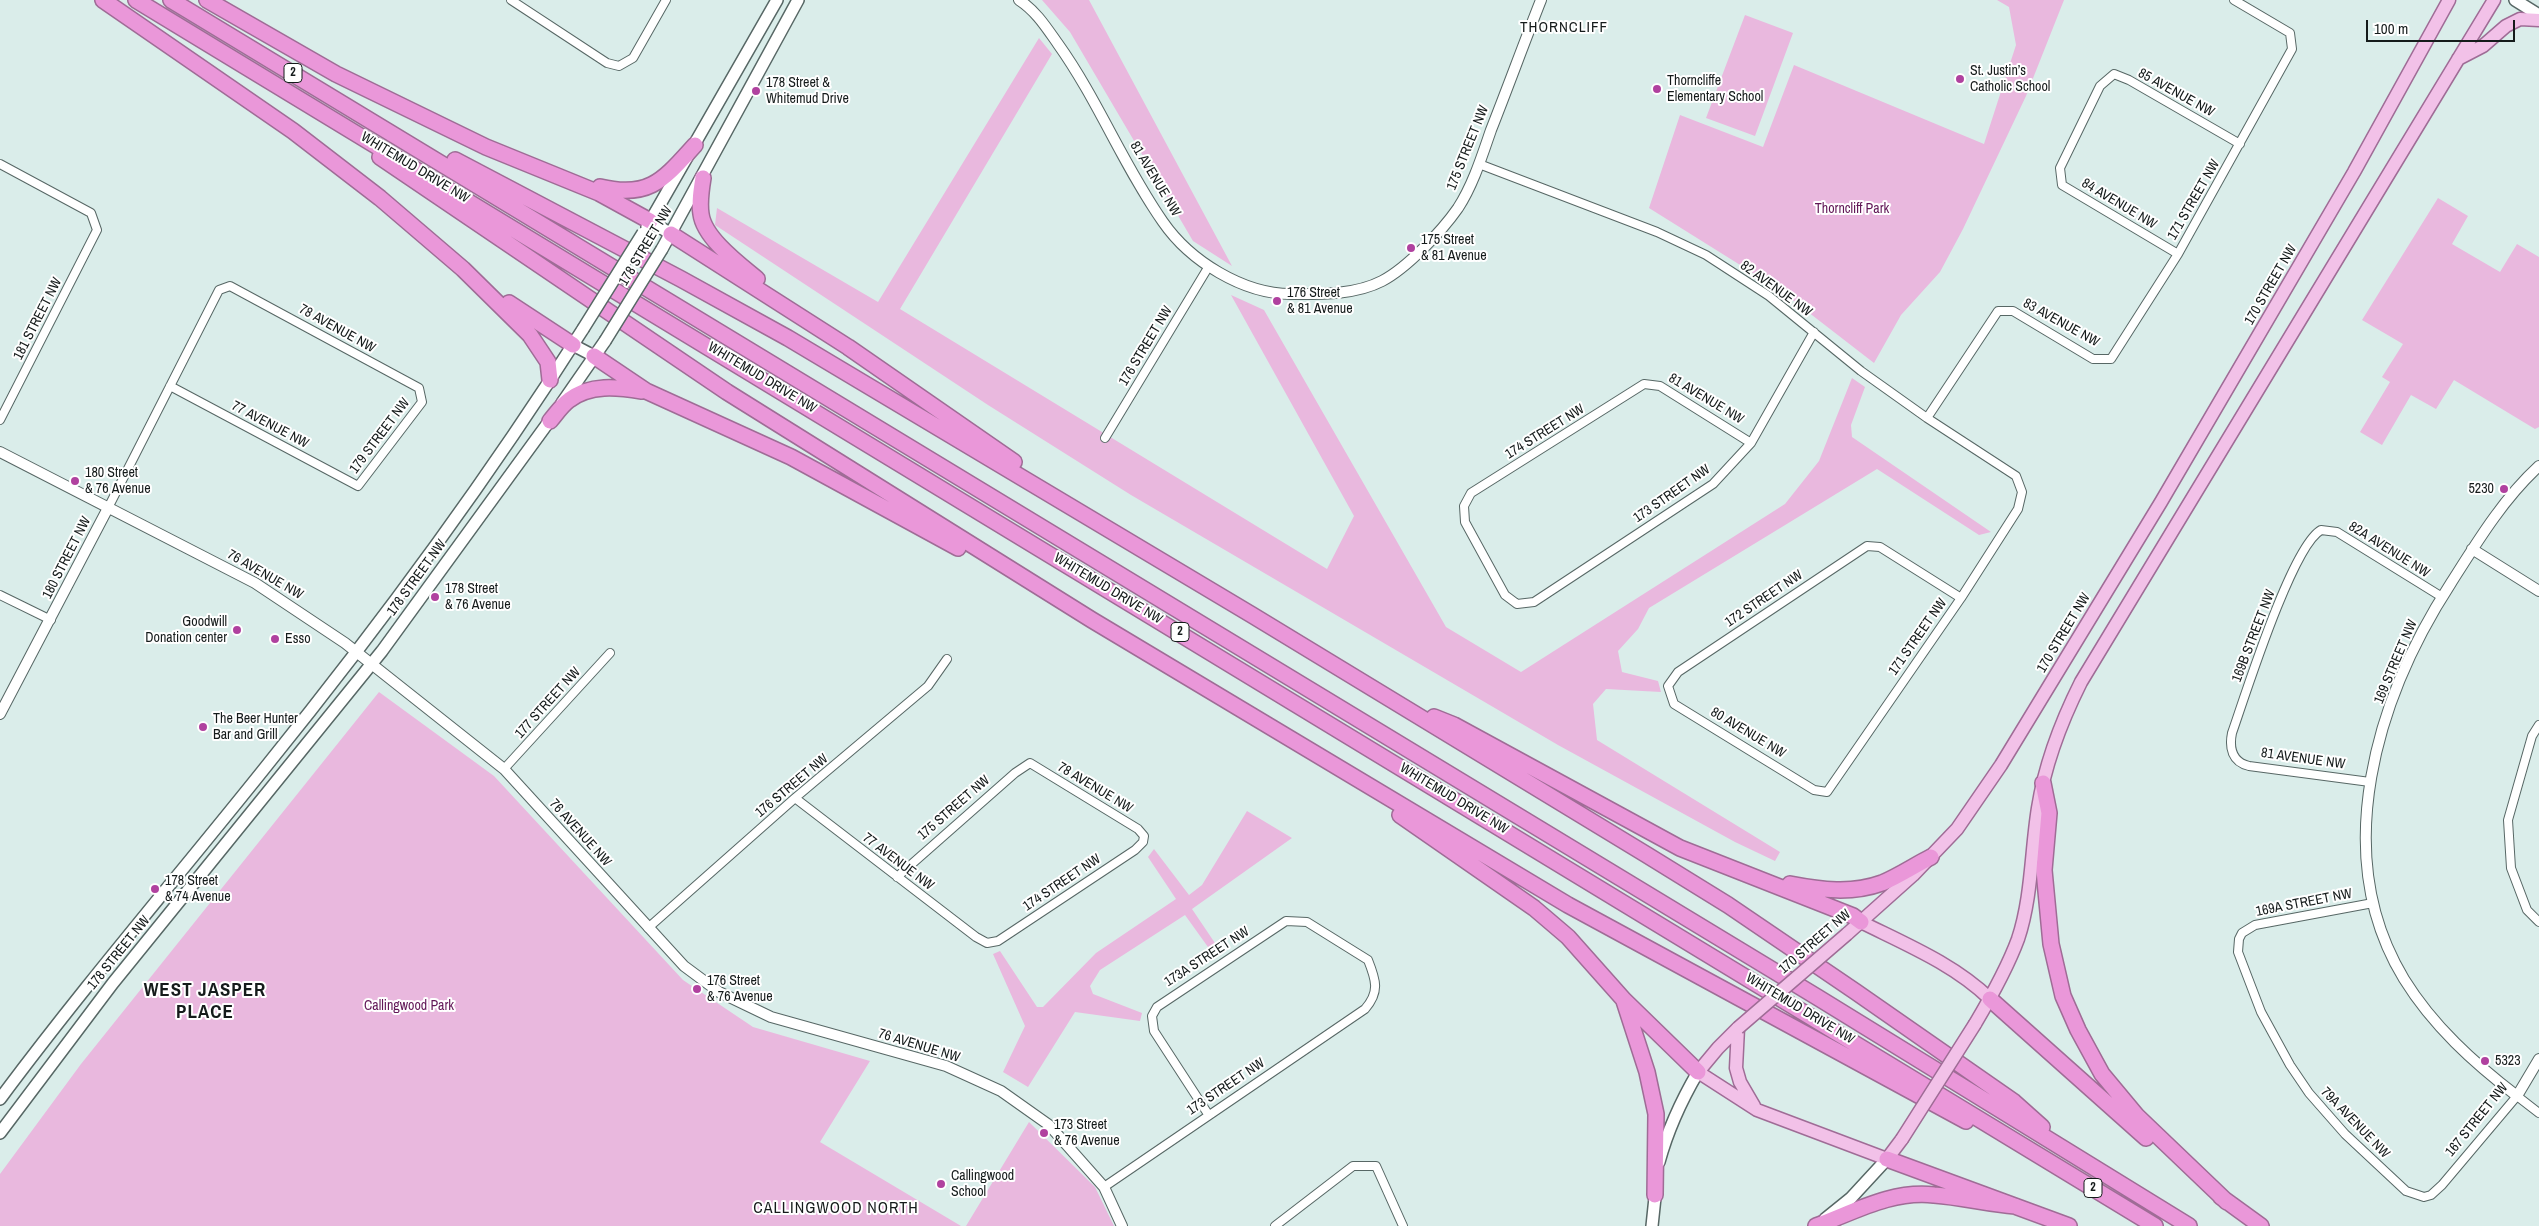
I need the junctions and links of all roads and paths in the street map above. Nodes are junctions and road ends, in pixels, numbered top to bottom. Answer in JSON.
{"nodes":[{"id":1,"x":103,"y":0,"type":"edge"},
{"id":2,"x":136,"y":0,"type":"edge"},
{"id":3,"x":171,"y":0,"type":"edge"},
{"id":4,"x":206,"y":0,"type":"edge"},
{"id":5,"x":511,"y":0,"type":"edge"},
{"id":6,"x":666,"y":0,"type":"edge"},
{"id":7,"x":777,"y":0,"type":"edge"},
{"id":8,"x":798,"y":0,"type":"edge"},
{"id":9,"x":1019,"y":0,"type":"edge"},
{"id":10,"x":1541,"y":0,"type":"edge"},
{"id":11,"x":2234,"y":0,"type":"edge"},
{"id":12,"x":2436,"y":0,"type":"edge"},
{"id":13,"x":2449,"y":0,"type":"edge"},
{"id":14,"x":2494,"y":0,"type":"edge"},
{"id":15,"x":2515,"y":0,"type":"edge"},
{"id":16,"x":2539,"y":16,"type":"edge"},
{"id":17,"x":2539,"y":20,"type":"edge"},
{"id":18,"x":2435,"y":23,"type":"junction"},
{"id":19,"x":2458,"y":59,"type":"junction"},
{"id":20,"x":328,"y":116,"type":"junction"},
{"id":21,"x":2240,"y":144,"type":"junction"},
{"id":22,"x":696,"y":145,"type":"junction"},
{"id":23,"x":414,"y":146,"type":"junction"},
{"id":24,"x":0,"y":164,"type":"edge"},
{"id":25,"x":1479,"y":164,"type":"junction"},
{"id":26,"x":2060,"y":168,"type":"joint"},
{"id":27,"x":703,"y":178,"type":"junction"},
{"id":28,"x":566,"y":179,"type":"junction"},
{"id":29,"x":647,"y":227,"type":"junction"},
{"id":30,"x":671,"y":234,"type":"junction"},
{"id":31,"x":2178,"y":254,"type":"junction"},
{"id":32,"x":1208,"y":266,"type":"junction"},
{"id":33,"x":464,"y":269,"type":"junction"},
{"id":34,"x":1383,"y":281,"type":"joint"},
{"id":35,"x":230,"y":286,"type":"joint"},
{"id":36,"x":800,"y":316,"type":"junction"},
{"id":37,"x":1814,"y":332,"type":"junction"},
{"id":38,"x":573,"y":345,"type":"junction"},
{"id":39,"x":594,"y":356,"type":"junction"},
{"id":40,"x":2112,"y":359,"type":"joint"},
{"id":41,"x":550,"y":380,"type":"junction"},
{"id":42,"x":1644,"y":384,"type":"joint"},
{"id":43,"x":170,"y":386,"type":"junction"},
{"id":44,"x":646,"y":391,"type":"junction"},
{"id":45,"x":422,"y":402,"type":"joint"},
{"id":46,"x":1927,"y":418,"type":"junction"},
{"id":47,"x":0,"y":420,"type":"edge"},
{"id":48,"x":550,"y":420,"type":"junction"},
{"id":49,"x":1105,"y":438,"type":"dead end"},
{"id":50,"x":1751,"y":443,"type":"junction"},
{"id":51,"x":0,"y":452,"type":"edge"},
{"id":52,"x":2539,"y":466,"type":"edge"},
{"id":53,"x":358,"y":486,"type":"joint"},
{"id":54,"x":2022,"y":492,"type":"joint"},
{"id":55,"x":108,"y":508,"type":"junction"},
{"id":56,"x":2321,"y":530,"type":"joint"},
{"id":57,"x":2472,"y":549,"type":"junction"},
{"id":58,"x":1166,"y":565,"type":"junction"},
{"id":59,"x":2539,"y":591,"type":"edge"},
{"id":60,"x":0,"y":595,"type":"edge"},
{"id":61,"x":2442,"y":597,"type":"junction"},
{"id":62,"x":1961,"y":598,"type":"junction"},
{"id":63,"x":1518,"y":604,"type":"joint"},
{"id":64,"x":51,"y":620,"type":"junction"},
{"id":65,"x":1092,"y":620,"type":"junction"},
{"id":66,"x":356,"y":652,"type":"junction"},
{"id":67,"x":610,"y":653,"type":"dead end"},
{"id":68,"x":947,"y":659,"type":"dead end"},
{"id":69,"x":371,"y":664,"type":"junction"},
{"id":70,"x":1668,"y":686,"type":"joint"},
{"id":71,"x":1390,"y":699,"type":"junction"},
{"id":72,"x":0,"y":714,"type":"edge"},
{"id":73,"x":2539,"y":725,"type":"edge"},
{"id":74,"x":1317,"y":756,"type":"junction"},
{"id":75,"x":2235,"y":758,"type":"joint"},
{"id":76,"x":1030,"y":763,"type":"joint"},
{"id":77,"x":504,"y":769,"type":"junction"},
{"id":78,"x":2370,"y":782,"type":"junction"},
{"id":79,"x":2043,"y":783,"type":"junction"},
{"id":80,"x":1826,"y":792,"type":"joint"},
{"id":81,"x":795,"y":798,"type":"junction"},
{"id":82,"x":1144,"y":836,"type":"joint"},
{"id":83,"x":1931,"y":857,"type":"junction"},
{"id":84,"x":1747,"y":873,"type":"junction"},
{"id":85,"x":896,"y":876,"type":"junction"},
{"id":86,"x":2373,"y":902,"type":"junction"},
{"id":87,"x":1286,"y":921,"type":"joint"},
{"id":88,"x":1861,"y":922,"type":"junction"},
{"id":89,"x":2539,"y":922,"type":"edge"},
{"id":90,"x":648,"y":928,"type":"junction"},
{"id":91,"x":2242,"y":934,"type":"joint"},
{"id":92,"x":987,"y":943,"type":"joint"},
{"id":93,"x":98,"y":972,"type":"junction"},
{"id":94,"x":113,"y":983,"type":"junction"},
{"id":95,"x":1990,"y":999,"type":"junction"},
{"id":96,"x":1624,"y":1000,"type":"junction"},
{"id":97,"x":1738,"y":1028,"type":"junction"},
{"id":98,"x":2539,"y":1059,"type":"edge"},
{"id":99,"x":1698,"y":1072,"type":"junction"},
{"id":100,"x":2517,"y":1096,"type":"junction"},
{"id":101,"x":0,"y":1099,"type":"edge"},
{"id":102,"x":1757,"y":1110,"type":"junction"},
{"id":103,"x":2539,"y":1113,"type":"edge"},
{"id":104,"x":1208,"y":1114,"type":"junction"},
{"id":105,"x":0,"y":1132,"type":"edge"},
{"id":106,"x":2031,"y":1149,"type":"junction"},
{"id":107,"x":2071,"y":1154,"type":"junction"},
{"id":108,"x":1887,"y":1158,"type":"junction"},
{"id":109,"x":1104,"y":1187,"type":"junction"},
{"id":110,"x":1655,"y":1195,"type":"junction"},
{"id":111,"x":2431,"y":1195,"type":"joint"},
{"id":112,"x":2227,"y":1202,"type":"junction"},
{"id":113,"x":2015,"y":1206,"type":"junction"},
{"id":114,"x":1122,"y":1226,"type":"edge"},
{"id":115,"x":1275,"y":1226,"type":"edge"},
{"id":116,"x":1402,"y":1226,"type":"edge"},
{"id":117,"x":1652,"y":1226,"type":"edge"},
{"id":118,"x":1816,"y":1226,"type":"edge"},
{"id":119,"x":2069,"y":1226,"type":"edge"},
{"id":120,"x":2155,"y":1226,"type":"edge"},
{"id":121,"x":2189,"y":1226,"type":"edge"},
{"id":122,"x":2261,"y":1226,"type":"edge"}],
"edges":[{"from":1,"to":33,"type":"highway"},
{"from":2,"to":20,"type":"highway","name":"WHITEMUD DRIVE NW","number":"2"},
{"from":3,"to":23,"type":"highway","name":"WHITEMUD DRIVE NW","number":"2"},
{"from":4,"to":28,"type":"highway"},
{"from":5,"to":6,"type":"street"},
{"from":7,"to":22,"type":"main road","name":"178 STREET NW"},
{"from":8,"to":27,"type":"main road","name":"178 STREET NW"},
{"from":9,"to":32,"type":"street","name":"81 AVENUE NW"},
{"from":10,"to":25,"type":"street","name":"175 STREET NW"},
{"from":11,"to":21,"type":"street","name":"171 STREET NW"},
{"from":12,"to":18,"type":"main road"},
{"from":13,"to":18,"type":"main road","name":"170 STREET NW"},
{"from":14,"to":19,"type":"main road"},
{"from":15,"to":16,"type":"main road"},
{"from":17,"to":19,"type":"main road"},
{"from":18,"to":83,"type":"main road","name":"170 STREET NW"},
{"from":19,"to":79,"type":"main road"},
{"from":20,"to":65,"type":"highway"},
{"from":20,"to":106,"type":"highway","name":"WHITEMUD DRIVE NW","number":"2"},
{"from":21,"to":26,"type":"street","name":"85 AVENUE NW"},
{"from":21,"to":31,"type":"street","name":"171 STREET NW"},
{"from":22,"to":28,"type":"highway"},
{"from":22,"to":29,"type":"main road","name":"178 STREET NW"},
{"from":23,"to":58,"type":"highway"},
{"from":23,"to":107,"type":"highway","name":"WHITEMUD DRIVE NW","number":"2"},
{"from":24,"to":47,"type":"street","name":"181 STREET NW"},
{"from":25,"to":34,"type":"street","name":"175 STREET NW"},
{"from":25,"to":37,"type":"street","name":"82 AVENUE NW"},
{"from":26,"to":31,"type":"street","name":"84 AVENUE NW"},
{"from":27,"to":30,"type":"main road","name":"178 STREET NW"},
{"from":27,"to":36,"type":"highway"},
{"from":28,"to":29,"type":"highway"},
{"from":29,"to":30,"type":"main road"},
{"from":29,"to":38,"type":"main road","name":"178 STREET NW","bridge":true},
{"from":30,"to":36,"type":"highway"},
{"from":30,"to":39,"type":"main road","name":"178 STREET NW","bridge":true},
{"from":31,"to":40,"type":"street","name":"171 STREET NW"},
{"from":32,"to":34,"type":"street","name":"81 AVENUE NW"},
{"from":32,"to":49,"type":"street","name":"176 STREET NW"},
{"from":33,"to":38,"type":"highway"},
{"from":33,"to":41,"type":"highway"},
{"from":35,"to":43,"type":"street","name":"180 STREET NW"},
{"from":35,"to":45,"type":"street","name":"78 AVENUE NW"},
{"from":36,"to":58,"type":"highway"},
{"from":37,"to":46,"type":"street","name":"82 AVENUE NW"},
{"from":37,"to":50,"type":"street","name":"173 STREET NW"},
{"from":38,"to":39,"type":"main road"},
{"from":38,"to":41,"type":"main road","name":"178 STREET NW"},
{"from":39,"to":44,"type":"highway"},
{"from":39,"to":48,"type":"main road","name":"178 STREET NW"},
{"from":40,"to":46,"type":"street","name":"83 AVENUE NW"},
{"from":41,"to":66,"type":"main road","name":"178 STREET NW"},
{"from":42,"to":50,"type":"street","name":"81 AVENUE NW"},
{"from":42,"to":63,"type":"street","name":"174 STREET NW"},
{"from":43,"to":53,"type":"street","name":"77 AVENUE NW"},
{"from":43,"to":55,"type":"street","name":"180 STREET NW"},
{"from":44,"to":48,"type":"highway"},
{"from":44,"to":65,"type":"highway"},
{"from":45,"to":53,"type":"street","name":"179 STREET NW"},
{"from":46,"to":54,"type":"street","name":"82 AVENUE NW"},
{"from":48,"to":69,"type":"main road","name":"178 STREET NW"},
{"from":50,"to":63,"type":"street","name":"173 STREET NW"},
{"from":51,"to":55,"type":"street","name":"76 AVENUE NW"},
{"from":52,"to":57,"type":"street","name":"169 STREET NW"},
{"from":54,"to":62,"type":"street","name":"171 STREET NW"},
{"from":55,"to":64,"type":"street","name":"180 STREET NW"},
{"from":55,"to":66,"type":"street","name":"76 AVENUE NW"},
{"from":56,"to":61,"type":"street","name":"82A AVENUE NW"},
{"from":56,"to":75,"type":"street","name":"169B STREET NW"},
{"from":57,"to":59,"type":"street"},
{"from":57,"to":61,"type":"street","name":"169 STREET NW"},
{"from":58,"to":71,"type":"highway"},
{"from":60,"to":64,"type":"street"},
{"from":61,"to":78,"type":"street","name":"169 STREET NW"},
{"from":62,"to":70,"type":"street","name":"172 STREET NW"},
{"from":62,"to":80,"type":"street","name":"171 STREET NW"},
{"from":64,"to":72,"type":"street","name":"180 STREET NW"},
{"from":65,"to":74,"type":"highway"},
{"from":66,"to":69,"type":"street","name":"76 AVENUE NW"},
{"from":66,"to":93,"type":"main road","name":"178 STREET NW"},
{"from":67,"to":77,"type":"street","name":"177 STREET NW"},
{"from":68,"to":81,"type":"street","name":"176 STREET NW"},
{"from":69,"to":77,"type":"street","name":"76 AVENUE NW"},
{"from":69,"to":94,"type":"main road","name":"178 STREET NW"},
{"from":70,"to":80,"type":"street","name":"80 AVENUE NW"},
{"from":71,"to":84,"type":"highway"},
{"from":71,"to":107,"type":"highway"},
{"from":73,"to":89,"type":"street"},
{"from":74,"to":96,"type":"highway"},
{"from":74,"to":106,"type":"highway"},
{"from":75,"to":78,"type":"street","name":"81 AVENUE NW"},
{"from":76,"to":82,"type":"street","name":"78 AVENUE NW"},
{"from":76,"to":85,"type":"street","name":"175 STREET NW"},
{"from":77,"to":90,"type":"street","name":"76 AVENUE NW"},
{"from":78,"to":86,"type":"street","name":"169 STREET NW"},
{"from":79,"to":95,"type":"main road"},
{"from":79,"to":112,"type":"highway"},
{"from":81,"to":85,"type":"street","name":"77 AVENUE NW"},
{"from":81,"to":90,"type":"street","name":"176 STREET NW"},
{"from":82,"to":92,"type":"street","name":"174 STREET NW"},
{"from":83,"to":84,"type":"highway"},
{"from":83,"to":88,"type":"main road","name":"170 STREET NW"},
{"from":84,"to":88,"type":"highway"},
{"from":85,"to":92,"type":"street","name":"77 AVENUE NW"},
{"from":86,"to":91,"type":"street","name":"169A STREET NW"},
{"from":86,"to":100,"type":"street"},
{"from":87,"to":104,"type":"street","name":"173A STREET NW"},
{"from":87,"to":104,"type":"street","name":"173 STREET NW"},
{"from":88,"to":95,"type":"main road"},
{"from":88,"to":97,"type":"main road","name":"170 STREET NW","bridge":true},
{"from":90,"to":109,"type":"street","name":"76 AVENUE NW"},
{"from":91,"to":111,"type":"street","name":"79A AVENUE NW"},
{"from":93,"to":94,"type":"main road"},
{"from":93,"to":101,"type":"main road","name":"178 STREET NW"},
{"from":94,"to":105,"type":"main road","name":"178 STREET NW"},
{"from":95,"to":108,"type":"main road","bridge":true},
{"from":95,"to":112,"type":"highway"},
{"from":96,"to":99,"type":"highway"},
{"from":96,"to":110,"type":"highway"},
{"from":97,"to":99,"type":"main road","name":"170 STREET NW"},
{"from":97,"to":102,"type":"main road"},
{"from":98,"to":100,"type":"street","name":"167 STREET NW"},
{"from":99,"to":102,"type":"main road"},
{"from":99,"to":110,"type":"main road","name":"170 STREET NW"},
{"from":100,"to":103,"type":"street"},
{"from":100,"to":111,"type":"street","name":"167 STREET NW"},
{"from":102,"to":108,"type":"main road"},
{"from":104,"to":109,"type":"street","name":"173 STREET NW"},
{"from":106,"to":120,"type":"highway","name":"WHITEMUD DRIVE NW","number":"2"},
{"from":107,"to":121,"type":"highway","name":"WHITEMUD DRIVE NW","number":"2"},
{"from":108,"to":113,"type":"highway"},
{"from":108,"to":118,"type":"main road"},
{"from":109,"to":114,"type":"street","name":"76 AVENUE NW"},
{"from":110,"to":117,"type":"main road","name":"170 STREET NW"},
{"from":112,"to":122,"type":"highway"},
{"from":113,"to":118,"type":"highway"},
{"from":113,"to":119,"type":"highway"},
{"from":115,"to":116,"type":"street"}]}
